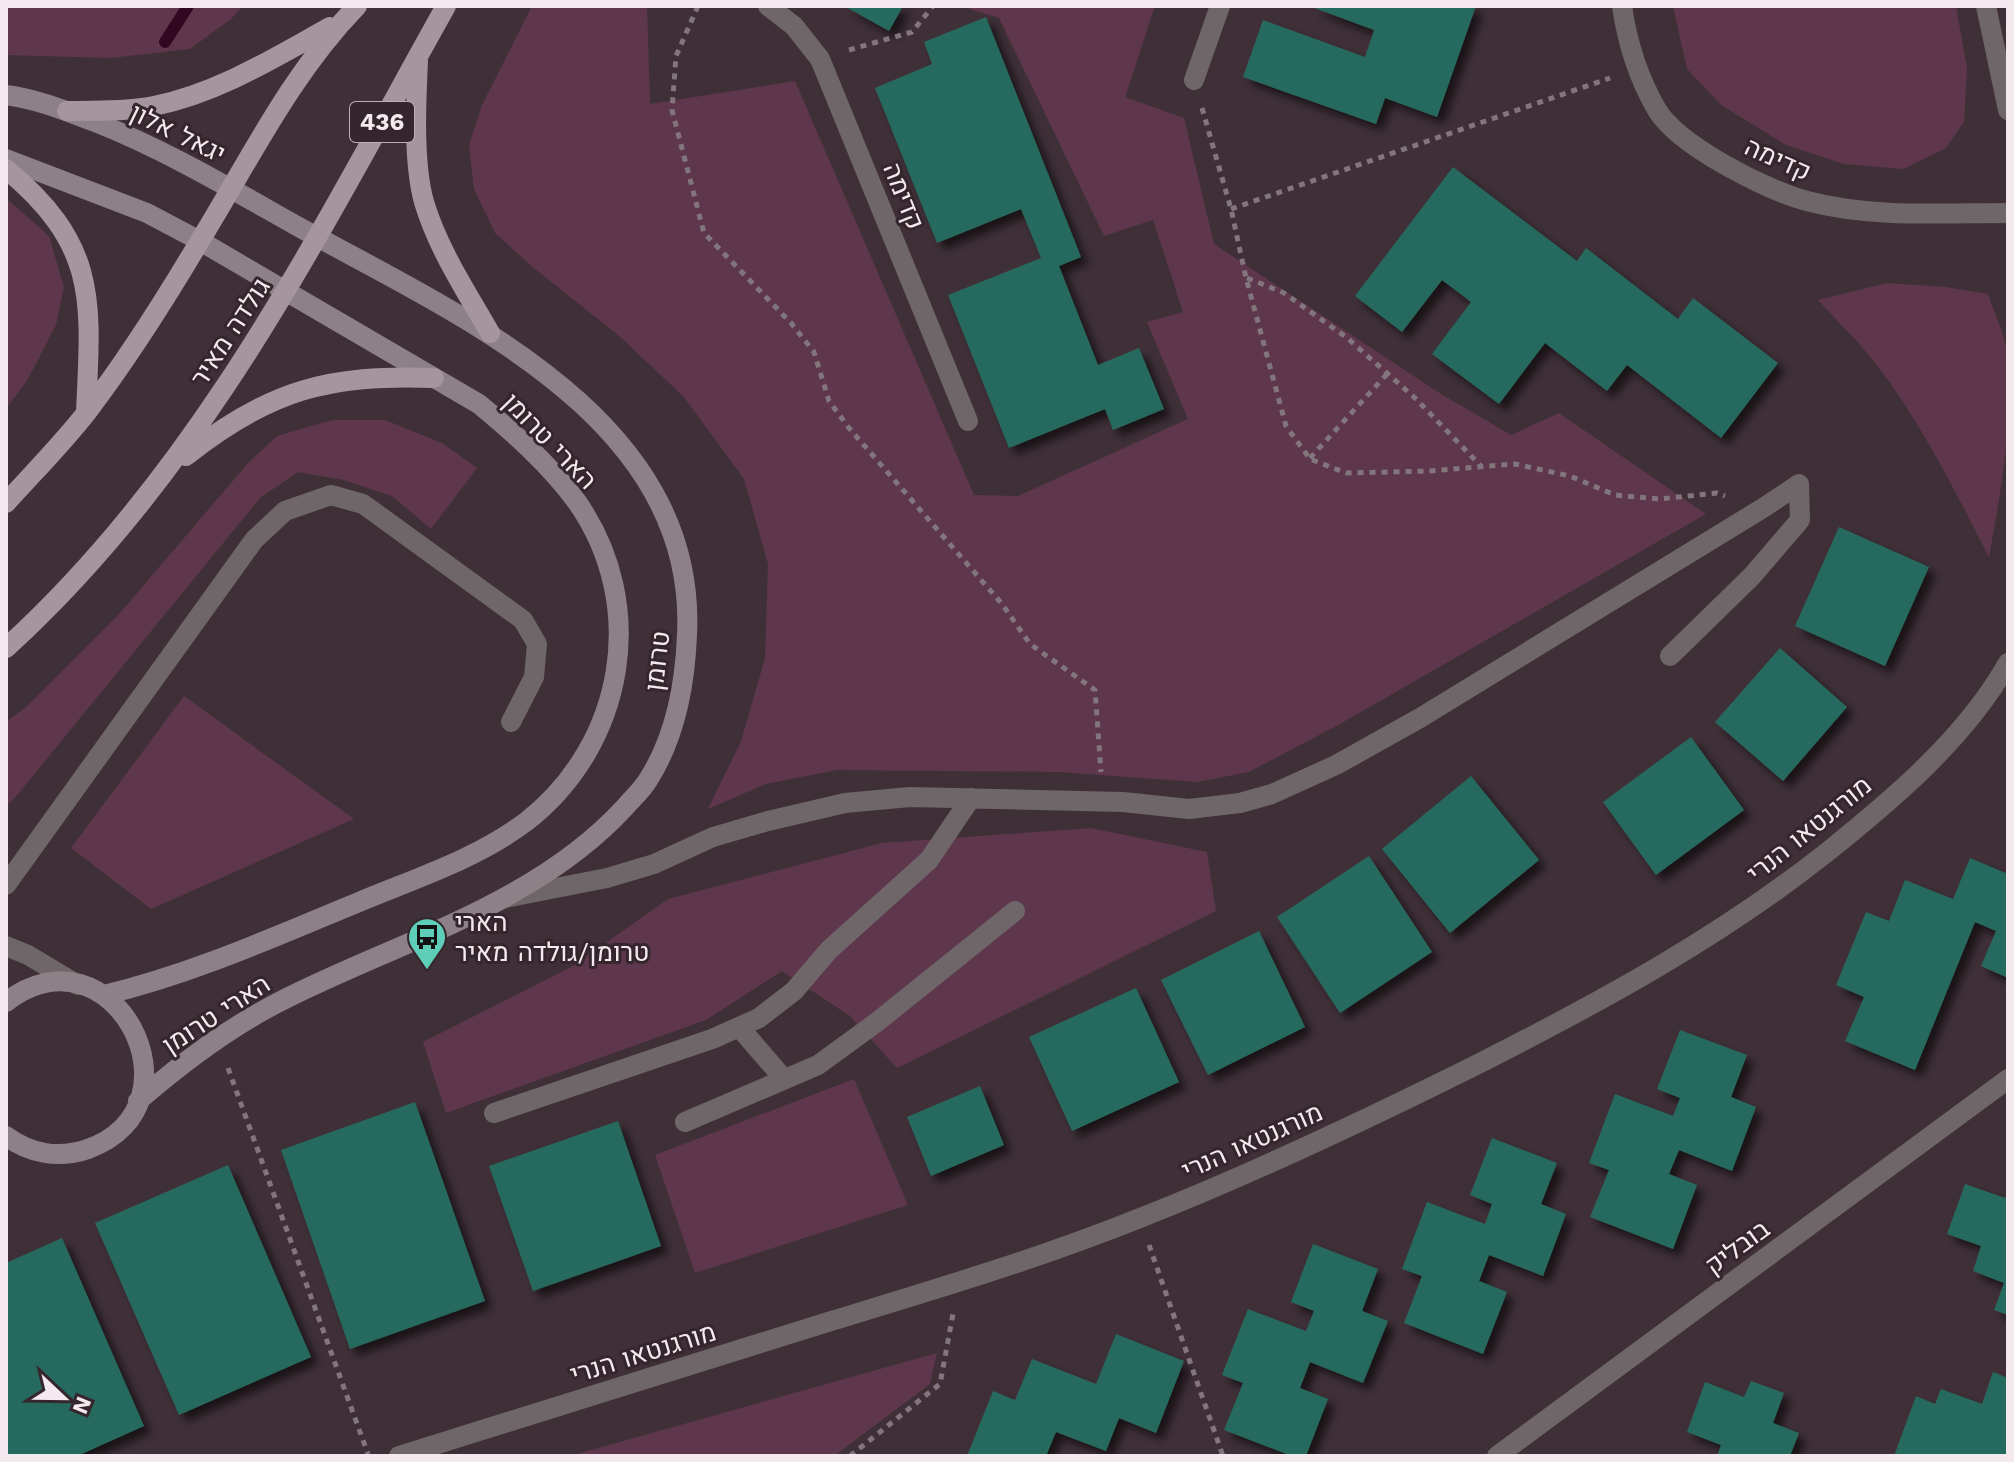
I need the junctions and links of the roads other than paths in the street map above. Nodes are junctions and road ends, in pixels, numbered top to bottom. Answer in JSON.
{"nodes":[{"id":1,"x":446,"y":6,"type":"edge"},
{"id":2,"x":768,"y":6,"type":"edge"},
{"id":3,"x":1220,"y":6,"type":"edge"},
{"id":4,"x":1622,"y":6,"type":"edge"},
{"id":5,"x":1988,"y":6,"type":"edge"},
{"id":6,"x":351,"y":12,"type":"edge"},
{"id":7,"x":418,"y":55,"type":"junction"},
{"id":8,"x":1194,"y":80,"type":"road end"},
{"id":9,"x":6,"y":95,"type":"edge"},
{"id":10,"x":2008,"y":110,"type":"edge"},
{"id":11,"x":67,"y":111,"type":"junction"},
{"id":12,"x":6,"y":159,"type":"edge"},
{"id":13,"x":6,"y":169,"type":"edge"},
{"id":14,"x":231,"y":189,"type":"junction"},
{"id":15,"x":2008,"y":213,"type":"edge"},
{"id":16,"x":319,"y":238,"type":"junction"},
{"id":17,"x":200,"y":241,"type":"junction"},
{"id":18,"x":287,"y":292,"type":"junction"},
{"id":19,"x":490,"y":333,"type":"junction"},
{"id":20,"x":434,"y":378,"type":"junction"},
{"id":21,"x":86,"y":412,"type":"junction"},
{"id":22,"x":968,"y":421,"type":"dead end"},
{"id":23,"x":167,"y":471,"type":"junction"},
{"id":24,"x":6,"y":503,"type":"edge"},
{"id":25,"x":6,"y":648,"type":"edge"},
{"id":26,"x":1670,"y":656,"type":"dead end"},
{"id":27,"x":2008,"y":663,"type":"edge"},
{"id":28,"x":511,"y":722,"type":"dead end"},
{"id":29,"x":971,"y":798,"type":"junction"},
{"id":30,"x":6,"y":885,"type":"edge"},
{"id":31,"x":500,"y":899,"type":"junction"},
{"id":32,"x":1015,"y":911,"type":"dead end"},
{"id":33,"x":415,"y":940,"type":"joint"},
{"id":34,"x":6,"y":946,"type":"edge"},
{"id":35,"x":78,"y":985,"type":"junction"},
{"id":36,"x":104,"y":995,"type":"junction"},
{"id":37,"x":6,"y":1002,"type":"edge"},
{"id":38,"x":739,"y":1027,"type":"junction"},
{"id":39,"x":784,"y":1079,"type":"junction"},
{"id":40,"x":2008,"y":1079,"type":"edge"},
{"id":41,"x":138,"y":1101,"type":"junction"},
{"id":42,"x":494,"y":1113,"type":"dead end"},
{"id":43,"x":685,"y":1122,"type":"dead end"},
{"id":44,"x":6,"y":1136,"type":"edge"},
{"id":45,"x":27,"y":1148,"type":"junction"},
{"id":46,"x":6,"y":1154,"type":"edge"},
{"id":47,"x":399,"y":1456,"type":"edge"},
{"id":48,"x":1497,"y":1456,"type":"edge"}],
"edges":[{"from":1,"to":7,"type":"main road","name":"גולדה מאיר","number":"436"},
{"from":2,"to":22,"type":"street","name":"קדימה"},
{"from":3,"to":8,"type":"street"},
{"from":4,"to":15,"type":"street","name":"קדימה"},
{"from":5,"to":10,"type":"street"},
{"from":6,"to":11,"type":"main road"},
{"from":6,"to":14,"type":"main road"},
{"from":7,"to":16,"type":"main road","name":"גולדה מאיר","number":"436"},
{"from":7,"to":19,"type":"main road"},
{"from":9,"to":11,"type":"street","name":"יגאל אלון"},
{"from":11,"to":14,"type":"street","name":"יגאל אלון"},
{"from":12,"to":17,"type":"street"},
{"from":13,"to":21,"type":"main road"},
{"from":14,"to":16,"type":"street","name":"יגאל אלון"},
{"from":14,"to":17,"type":"main road"},
{"from":16,"to":18,"type":"main road","name":"גולדה מאיר","number":"436"},
{"from":16,"to":19,"type":"street"},
{"from":17,"to":18,"type":"street","name":"הארי טרומן"},
{"from":17,"to":21,"type":"main road"},
{"from":18,"to":20,"type":"street","name":"הארי טרומן"},
{"from":18,"to":23,"type":"main road","name":"גולדה מאיר","number":"436"},
{"from":19,"to":31,"type":"street","name":"טרומן"},
{"from":20,"to":23,"type":"main road"},
{"from":20,"to":36,"type":"street","name":"הארי טרומן"},
{"from":21,"to":24,"type":"main road"},
{"from":23,"to":25,"type":"main road","name":"גולדה מאיר","number":"436"},
{"from":26,"to":29,"type":"street"},
{"from":27,"to":47,"type":"street","name":"מורגנטאו הנרי"},
{"from":28,"to":30,"type":"street"},
{"from":29,"to":31,"type":"street"},
{"from":29,"to":38,"type":"street"},
{"from":31,"to":33,"type":"street","name":"טרומן"},
{"from":32,"to":39,"type":"street"},
{"from":33,"to":41,"type":"street","name":"הארי טרומן"},
{"from":34,"to":35,"type":"street"},
{"from":35,"to":36,"type":"street"},
{"from":35,"to":37,"type":"street"},
{"from":36,"to":41,"type":"street"},
{"from":38,"to":39,"type":"street"},
{"from":38,"to":42,"type":"street"},
{"from":39,"to":43,"type":"street"},
{"from":40,"to":48,"type":"street","name":"בובליק"},
{"from":41,"to":45,"type":"street","name":"הארי טרומן"},
{"from":44,"to":45,"type":"street"},
{"from":45,"to":46,"type":"street"}]}
